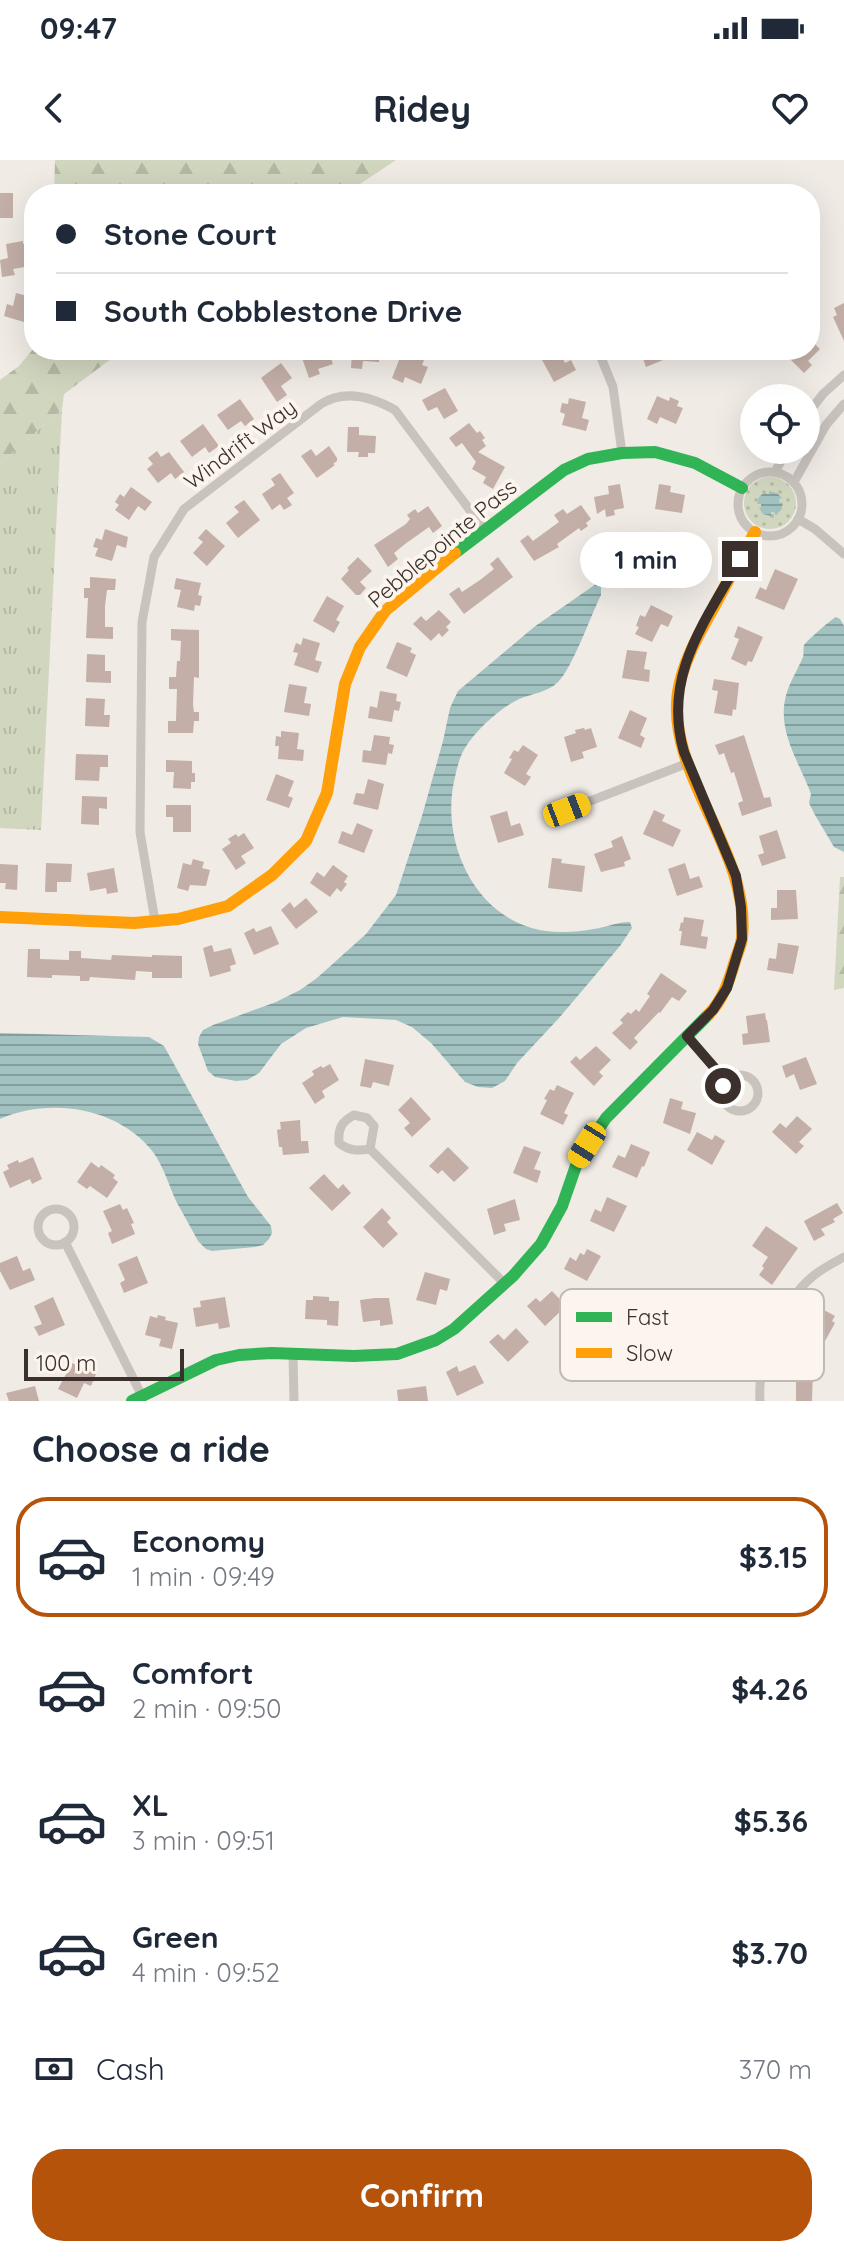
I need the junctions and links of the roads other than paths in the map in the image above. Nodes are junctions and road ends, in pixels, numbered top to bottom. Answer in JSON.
{"nodes":[{"id":1,"x":602,"y":360,"type":"edge"},
{"id":2,"x":844,"y":375,"type":"edge"},
{"id":3,"x":820,"y":398,"type":"edge"},
{"id":4,"x":844,"y":404,"type":"edge"},
{"id":5,"x":622,"y":453,"type":"junction"},
{"id":6,"x":779,"y":464,"type":"edge"},
{"id":7,"x":775,"y":472,"type":"junction"},
{"id":8,"x":794,"y":482,"type":"junction"},
{"id":9,"x":742,"y":488,"type":"junction"},
{"id":10,"x":798,"y":519,"type":"junction"},
{"id":11,"x":484,"y":529,"type":"junction"},
{"id":12,"x":755,"y":532,"type":"junction"},
{"id":13,"x":844,"y":554,"type":"edge"},
{"id":14,"x":688,"y":763,"type":"junction"},
{"id":15,"x":567,"y":810,"type":"dead end"},
{"id":16,"x":0,"y":917,"type":"edge"},
{"id":17,"x":155,"y":921,"type":"junction"},
{"id":18,"x":687,"y":1036,"type":"junction"},
{"id":19,"x":726,"y":1081,"type":"junction"},
{"id":20,"x":370,"y":1149,"type":"junction"},
{"id":21,"x":65,"y":1242,"type":"dead end"},
{"id":22,"x":844,"y":1257,"type":"edge"},
{"id":23,"x":505,"y":1284,"type":"junction"},
{"id":24,"x":800,"y":1289,"type":"edge"},
{"id":25,"x":293,"y":1354,"type":"junction"},
{"id":26,"x":760,"y":1381,"type":"edge"},
{"id":27,"x":137,"y":1398,"type":"edge"},
{"id":28,"x":294,"y":1401,"type":"edge"},
{"id":29,"x":760,"y":1401,"type":"edge"}],
"edges":[{"from":1,"to":5,"type":"street"},
{"from":2,"to":3,"type":"street"},
{"from":4,"to":8,"type":"street"},
{"from":5,"to":9,"type":"street","name":"Pebblepointe Pass"},
{"from":5,"to":11,"type":"street","name":"Pebblepointe Pass"},
{"from":6,"to":7,"type":"street"},
{"from":7,"to":8,"type":"street"},
{"from":7,"to":9,"type":"street"},
{"from":8,"to":10,"type":"street"},
{"from":9,"to":12,"type":"street"},
{"from":10,"to":12,"type":"street"},
{"from":10,"to":13,"type":"street"},
{"from":11,"to":17,"type":"street","name":"Pebblepointe Pass"},
{"from":11,"to":17,"type":"street","name":"Windrift Way"},
{"from":12,"to":14,"type":"street"},
{"from":14,"to":15,"type":"street"},
{"from":14,"to":18,"type":"street"},
{"from":16,"to":17,"type":"street","name":"Pebblepointe Pass"},
{"from":18,"to":19,"type":"street"},
{"from":18,"to":23,"type":"street"},
{"from":19,"to":19,"type":"street"},
{"from":20,"to":20,"type":"street"},
{"from":20,"to":23,"type":"street"},
{"from":21,"to":27,"type":"street"},
{"from":22,"to":24,"type":"street"},
{"from":23,"to":25,"type":"street"},
{"from":25,"to":27,"type":"street"},
{"from":25,"to":28,"type":"street"},
{"from":26,"to":29,"type":"street"}]}
